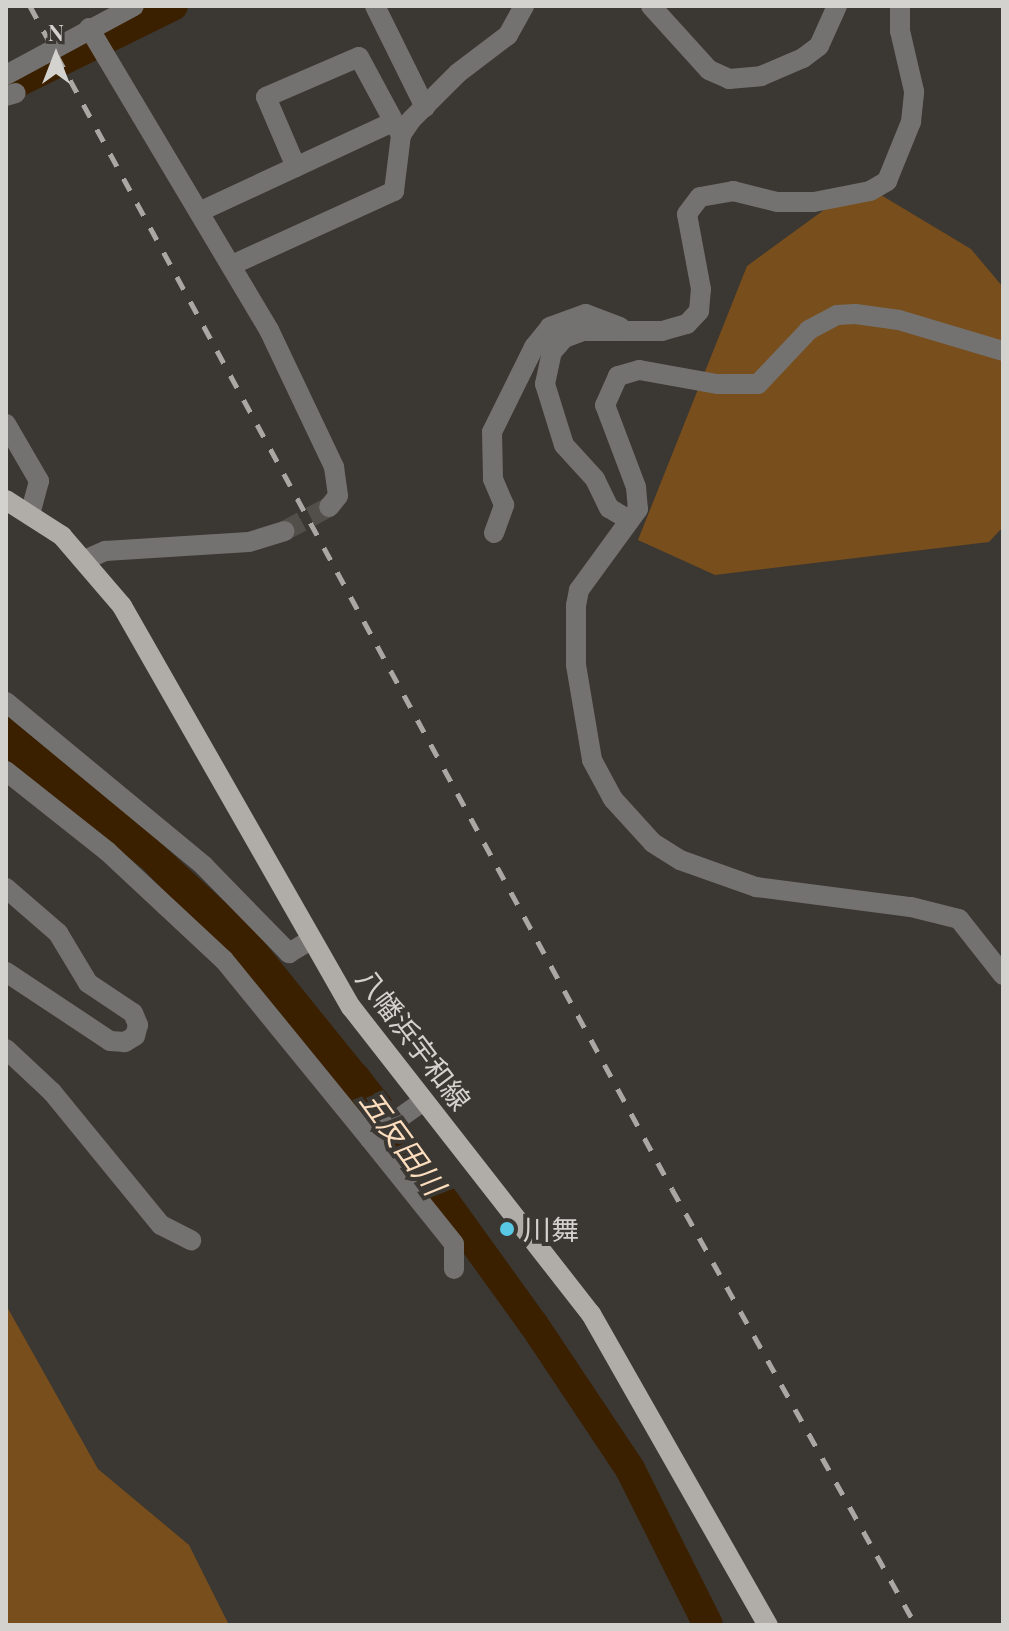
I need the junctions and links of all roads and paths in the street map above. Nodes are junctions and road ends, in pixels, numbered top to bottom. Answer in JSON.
{"nodes":[{"id":1,"x":134,"y":6,"type":"edge"},
{"id":2,"x":375,"y":6,"type":"edge"},
{"id":3,"x":524,"y":6,"type":"edge"},
{"id":4,"x":651,"y":6,"type":"edge"},
{"id":5,"x":837,"y":6,"type":"edge"},
{"id":6,"x":900,"y":6,"type":"edge"},
{"id":7,"x":94,"y":36,"type":"junction"},
{"id":8,"x":9,"y":88,"type":"edge"},
{"id":9,"x":425,"y":107,"type":"junction"},
{"id":10,"x":396,"y":129,"type":"junction"},
{"id":11,"x":296,"y":167,"type":"junction"},
{"id":12,"x":201,"y":211,"type":"junction"},
{"id":13,"x":234,"y":264,"type":"junction"},
{"id":14,"x":631,"y":331,"type":"junction"},
{"id":15,"x":1003,"y":351,"type":"edge"},
{"id":16,"x":6,"y":424,"type":"edge"},
{"id":17,"x":12,"y":445,"type":"edge"},
{"id":18,"x":6,"y":500,"type":"edge"},
{"id":19,"x":329,"y":507,"type":"dead end"},
{"id":20,"x":30,"y":515,"type":"junction"},
{"id":21,"x":629,"y":520,"type":"junction"},
{"id":22,"x":284,"y":531,"type":"tunnel mouth"},
{"id":23,"x":494,"y":533,"type":"dead end"},
{"id":24,"x":87,"y":559,"type":"junction"},
{"id":25,"x":6,"y":702,"type":"edge"},
{"id":26,"x":6,"y":771,"type":"edge"},
{"id":27,"x":6,"y":888,"type":"edge"},
{"id":28,"x":309,"y":941,"type":"junction"},
{"id":29,"x":6,"y":972,"type":"edge"},
{"id":30,"x":1003,"y":975,"type":"edge"},
{"id":31,"x":6,"y":1049,"type":"edge"},
{"id":32,"x":416,"y":1107,"type":"junction"},
{"id":33,"x":373,"y":1137,"type":"junction"},
{"id":34,"x":191,"y":1240,"type":"dead end"},
{"id":35,"x":454,"y":1269,"type":"dead end"},
{"id":36,"x":768,"y":1625,"type":"edge"}],
"edges":[{"from":1,"to":7,"type":"street"},
{"from":2,"to":9,"type":"street"},
{"from":3,"to":9,"type":"street"},
{"from":4,"to":5,"type":"street"},
{"from":6,"to":14,"type":"street"},
{"from":7,"to":8,"type":"street"},
{"from":7,"to":12,"type":"street"},
{"from":9,"to":10,"type":"street"},
{"from":10,"to":11,"type":"street"},
{"from":10,"to":11,"type":"street"},
{"from":10,"to":13,"type":"street"},
{"from":11,"to":12,"type":"street"},
{"from":12,"to":13,"type":"street"},
{"from":13,"to":19,"type":"street"},
{"from":14,"to":21,"type":"street"},
{"from":14,"to":23,"type":"street"},
{"from":15,"to":21,"type":"street"},
{"from":16,"to":17,"type":"street"},
{"from":17,"to":20,"type":"street"},
{"from":18,"to":20,"type":"main road","name":"八幡浜宇和線"},
{"from":20,"to":24,"type":"main road","name":"八幡浜宇和線"},
{"from":21,"to":30,"type":"street"},
{"from":22,"to":24,"type":"street"},
{"from":24,"to":28,"type":"main road","name":"八幡浜宇和線"},
{"from":25,"to":28,"type":"street"},
{"from":26,"to":33,"type":"street"},
{"from":27,"to":29,"type":"street"},
{"from":28,"to":32,"type":"main road","name":"八幡浜宇和線"},
{"from":31,"to":34,"type":"street"},
{"from":32,"to":33,"type":"street"},
{"from":32,"to":36,"type":"main road","name":"八幡浜宇和線"},
{"from":33,"to":35,"type":"street"}]}
